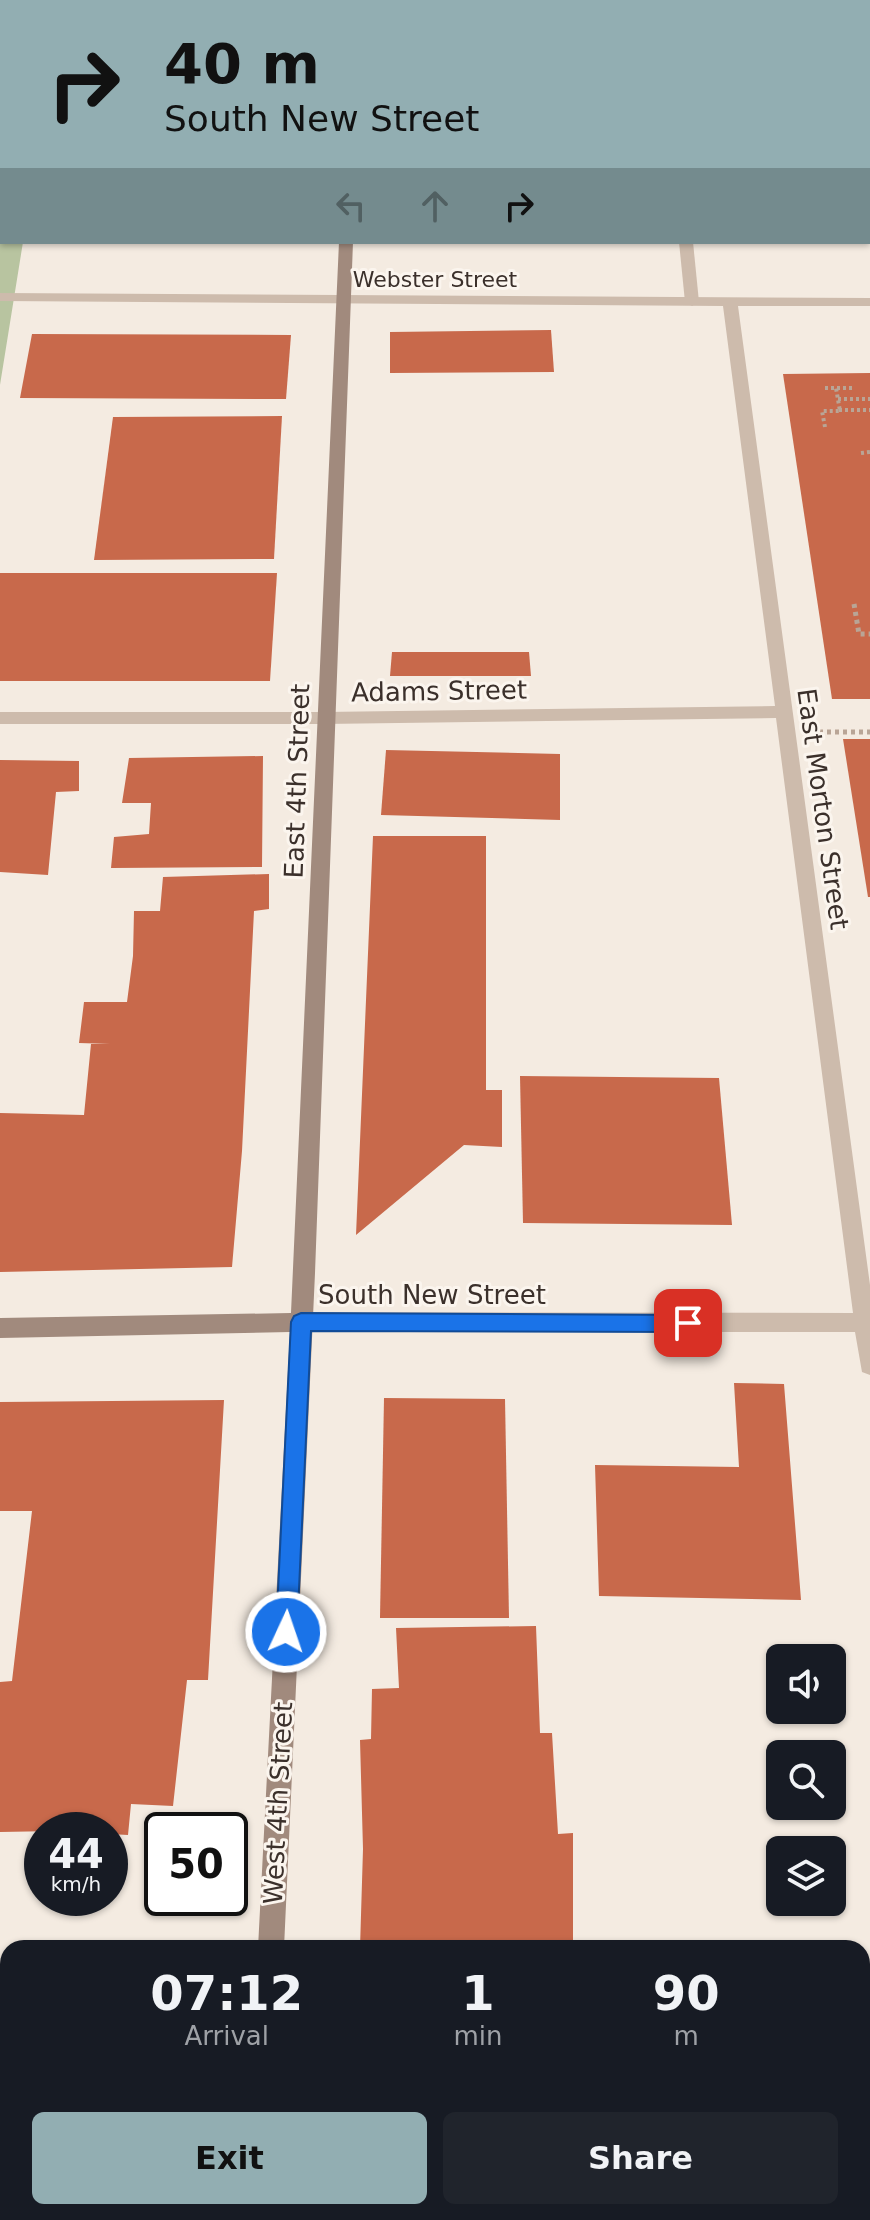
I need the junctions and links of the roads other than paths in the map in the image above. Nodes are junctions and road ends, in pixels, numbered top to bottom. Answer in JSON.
{"nodes":[{"id":1,"x":346,"y":244,"type":"edge"},
{"id":2,"x":686,"y":244,"type":"edge"},
{"id":3,"x":0,"y":297,"type":"edge"},
{"id":4,"x":343,"y":300,"type":"junction"},
{"id":5,"x":692,"y":302,"type":"junction"},
{"id":6,"x":730,"y":302,"type":"junction"},
{"id":7,"x":870,"y":302,"type":"edge"},
{"id":8,"x":783,"y":712,"type":"junction"},
{"id":9,"x":0,"y":718,"type":"edge"},
{"id":10,"x":324,"y":718,"type":"junction"},
{"id":11,"x":301,"y":1322,"type":"junction"},
{"id":12,"x":864,"y":1323,"type":"junction"},
{"id":13,"x":0,"y":1328,"type":"edge"},
{"id":14,"x":870,"y":1365,"type":"edge"},
{"id":15,"x":271,"y":1940,"type":"edge"}],
"edges":[{"from":1,"to":4,"type":"main road","name":"East 4th Street"},
{"from":2,"to":5,"type":"street"},
{"from":3,"to":4,"type":"street","name":"Webster Street"},
{"from":4,"to":5,"type":"street","name":"Webster Street"},
{"from":4,"to":10,"type":"main road","name":"East 4th Street"},
{"from":5,"to":6,"type":"street","name":"Webster Street"},
{"from":6,"to":7,"type":"street","name":"Webster Street"},
{"from":6,"to":8,"type":"street","name":"East Morton Street"},
{"from":8,"to":10,"type":"street","name":"Adams Street"},
{"from":8,"to":12,"type":"street","name":"East Morton Street"},
{"from":9,"to":10,"type":"street","name":"Adams Street"},
{"from":10,"to":11,"type":"main road","name":"East 4th Street"},
{"from":11,"to":12,"type":"street","name":"South New Street"},
{"from":11,"to":13,"type":"main road","name":"South New Street"},
{"from":11,"to":15,"type":"main road","name":"West 4th Street"},
{"from":12,"to":14,"type":"street","name":"East Morton Street"}]}
